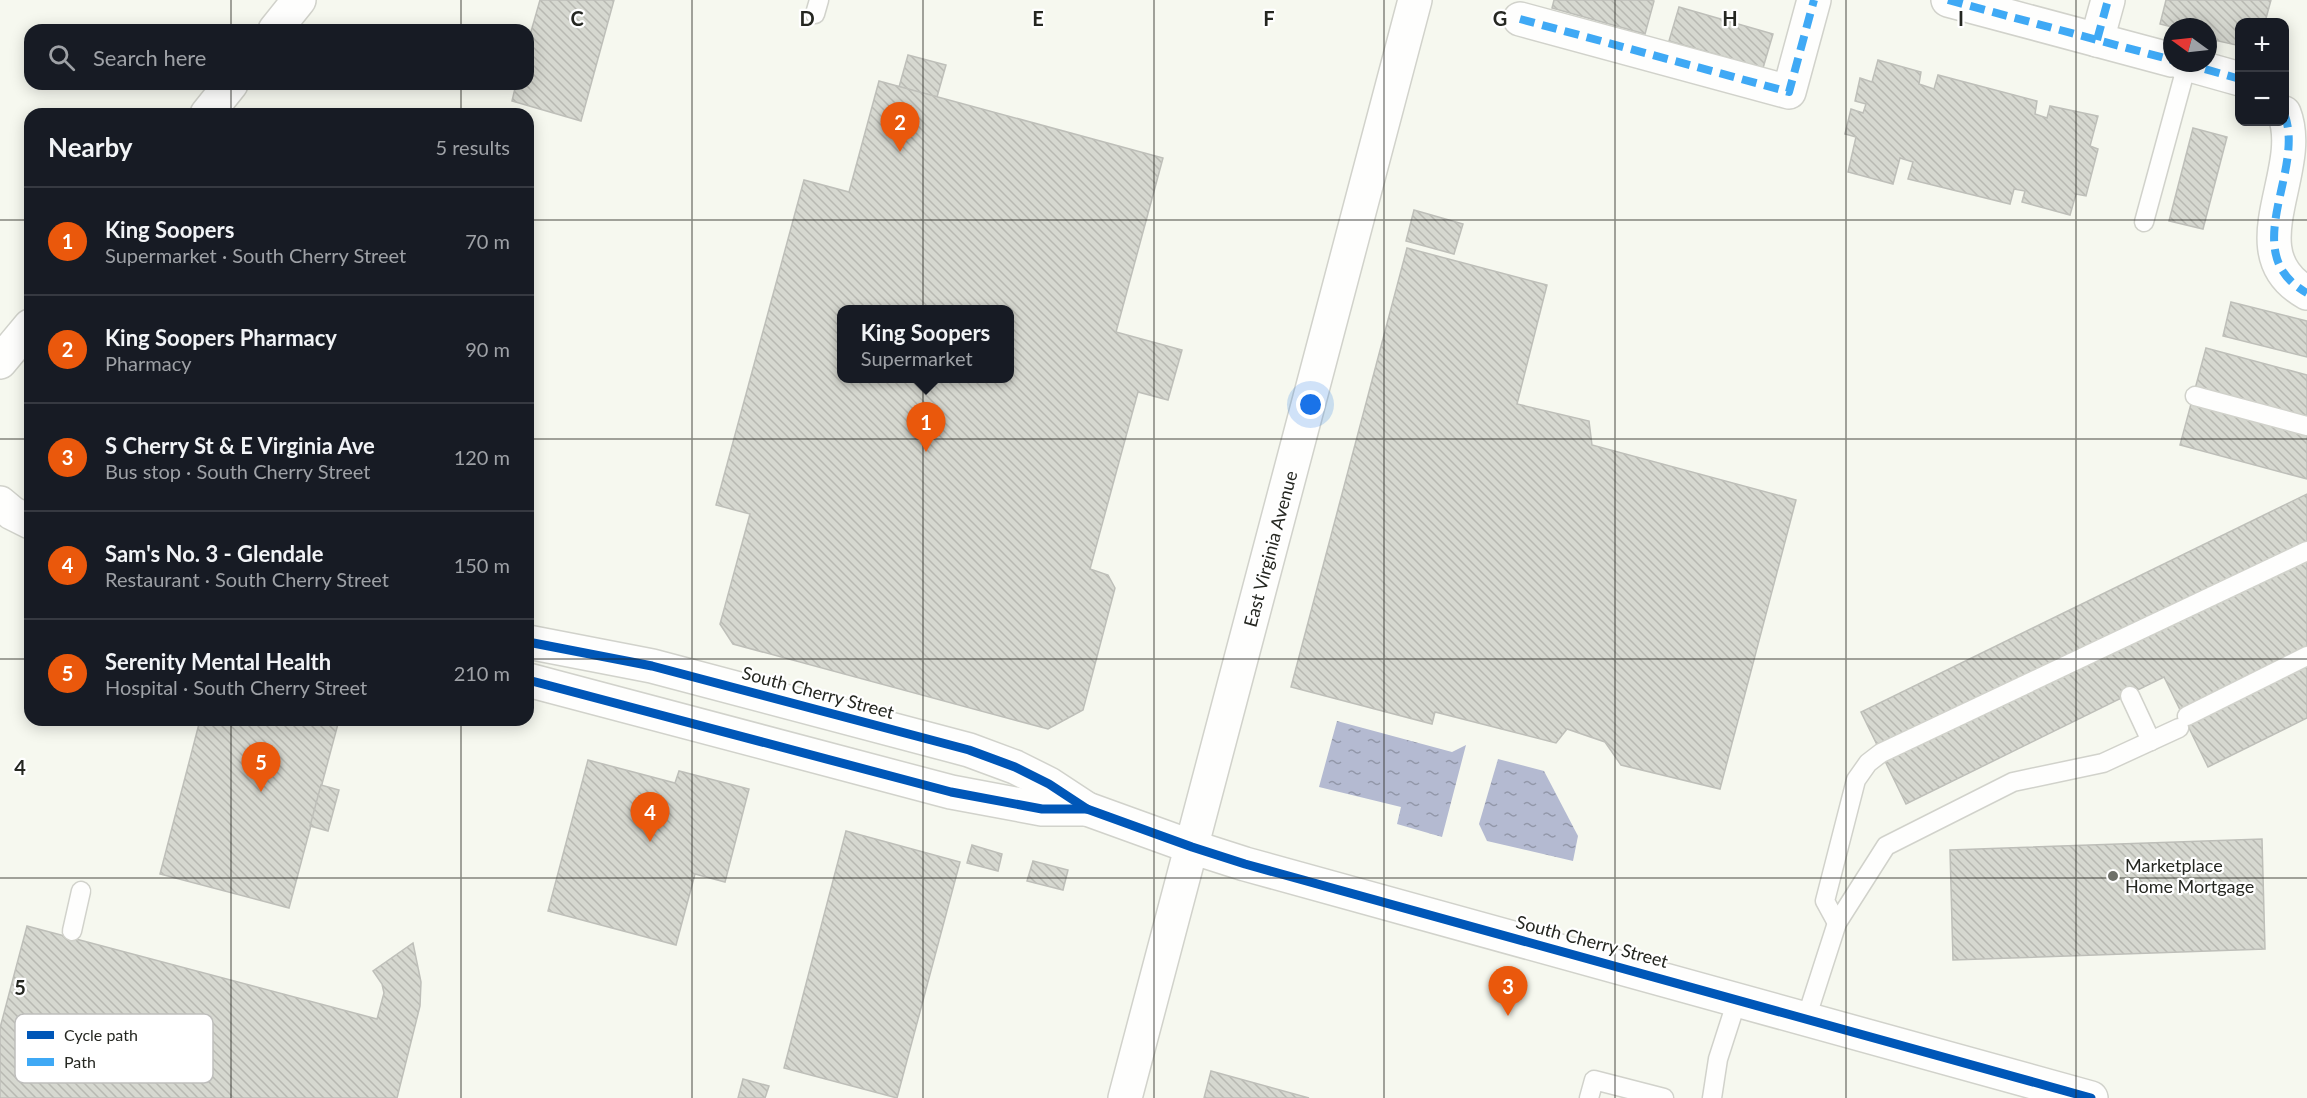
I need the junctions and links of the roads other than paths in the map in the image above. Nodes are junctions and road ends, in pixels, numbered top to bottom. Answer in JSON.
{"nodes":[{"id":1,"x":299,"y":0,"type":"edge"},
{"id":2,"x":1415,"y":0,"type":"edge"},
{"id":3,"x":1814,"y":0,"type":"edge"},
{"id":4,"x":1948,"y":0,"type":"edge"},
{"id":5,"x":2108,"y":0,"type":"edge"},
{"id":6,"x":1520,"y":19,"type":"dead end"},
{"id":7,"x":280,"y":24,"type":"edge"},
{"id":8,"x":2097,"y":40,"type":"junction"},
{"id":9,"x":2163,"y":57,"type":"edge"},
{"id":10,"x":2179,"y":72,"type":"edge"},
{"id":11,"x":2216,"y":72,"type":"edge"},
{"id":12,"x":2235,"y":78,"type":"edge"},
{"id":13,"x":226,"y":90,"type":"edge"},
{"id":14,"x":212,"y":108,"type":"edge"},
{"id":15,"x":2289,"y":121,"type":"edge"},
{"id":16,"x":2144,"y":222,"type":"dead end"},
{"id":17,"x":2307,"y":293,"type":"edge"},
{"id":18,"x":24,"y":333,"type":"edge"},
{"id":19,"x":0,"y":362,"type":"edge"},
{"id":20,"x":2195,"y":396,"type":"dead end"},
{"id":21,"x":2307,"y":426,"type":"edge"},
{"id":22,"x":0,"y":503,"type":"edge"},
{"id":23,"x":24,"y":519,"type":"edge"},
{"id":24,"x":2307,"y":551,"type":"edge"},
{"id":25,"x":534,"y":643,"type":"edge"},
{"id":26,"x":2307,"y":656,"type":"edge"},
{"id":27,"x":534,"y":682,"type":"edge"},
{"id":28,"x":2130,"y":696,"type":"dead end"},
{"id":29,"x":2151,"y":741,"type":"junction"},
{"id":30,"x":1087,"y":809,"type":"junction"},
{"id":31,"x":1192,"y":847,"type":"junction"},
{"id":32,"x":81,"y":891,"type":"dead end"},
{"id":33,"x":1837,"y":924,"type":"junction"},
{"id":34,"x":72,"y":931,"type":"dead end"},
{"id":35,"x":1737,"y":1000,"type":"junction"},
{"id":36,"x":1806,"y":1019,"type":"junction"},
{"id":37,"x":1125,"y":1098,"type":"edge"},
{"id":38,"x":1589,"y":1098,"type":"edge"},
{"id":39,"x":1664,"y":1098,"type":"edge"},
{"id":40,"x":1712,"y":1098,"type":"edge"},
{"id":41,"x":2091,"y":1098,"type":"edge"}],
"edges":[{"from":1,"to":7,"type":"main road"},
{"from":2,"to":31,"type":"main road","name":"East Virginia Avenue"},
{"from":3,"to":6,"type":"main road"},
{"from":4,"to":8,"type":"main road"},
{"from":5,"to":8,"type":"main road"},
{"from":8,"to":9,"type":"main road"},
{"from":10,"to":16,"type":"lane"},
{"from":11,"to":12,"type":"main road"},
{"from":13,"to":14,"type":"main road"},
{"from":15,"to":17,"type":"main road"},
{"from":18,"to":19,"type":"main road"},
{"from":20,"to":21,"type":"lane"},
{"from":22,"to":23,"type":"main road"},
{"from":24,"to":33,"type":"lane"},
{"from":25,"to":30,"type":"main road","name":"South Cherry Street"},
{"from":26,"to":29,"type":"lane"},
{"from":27,"to":30,"type":"main road","name":"South Cherry Street"},
{"from":28,"to":29,"type":"lane"},
{"from":29,"to":33,"type":"lane"},
{"from":30,"to":31,"type":"main road","name":"South Cherry Street"},
{"from":31,"to":35,"type":"main road","name":"South Cherry Street"},
{"from":31,"to":37,"type":"main road","name":"East Virginia Avenue"},
{"from":32,"to":34,"type":"lane"},
{"from":33,"to":36,"type":"lane"},
{"from":35,"to":36,"type":"main road","name":"South Cherry Street"},
{"from":35,"to":40,"type":"lane"},
{"from":36,"to":41,"type":"main road","name":"South Cherry Street"},
{"from":38,"to":39,"type":"lane"}]}
